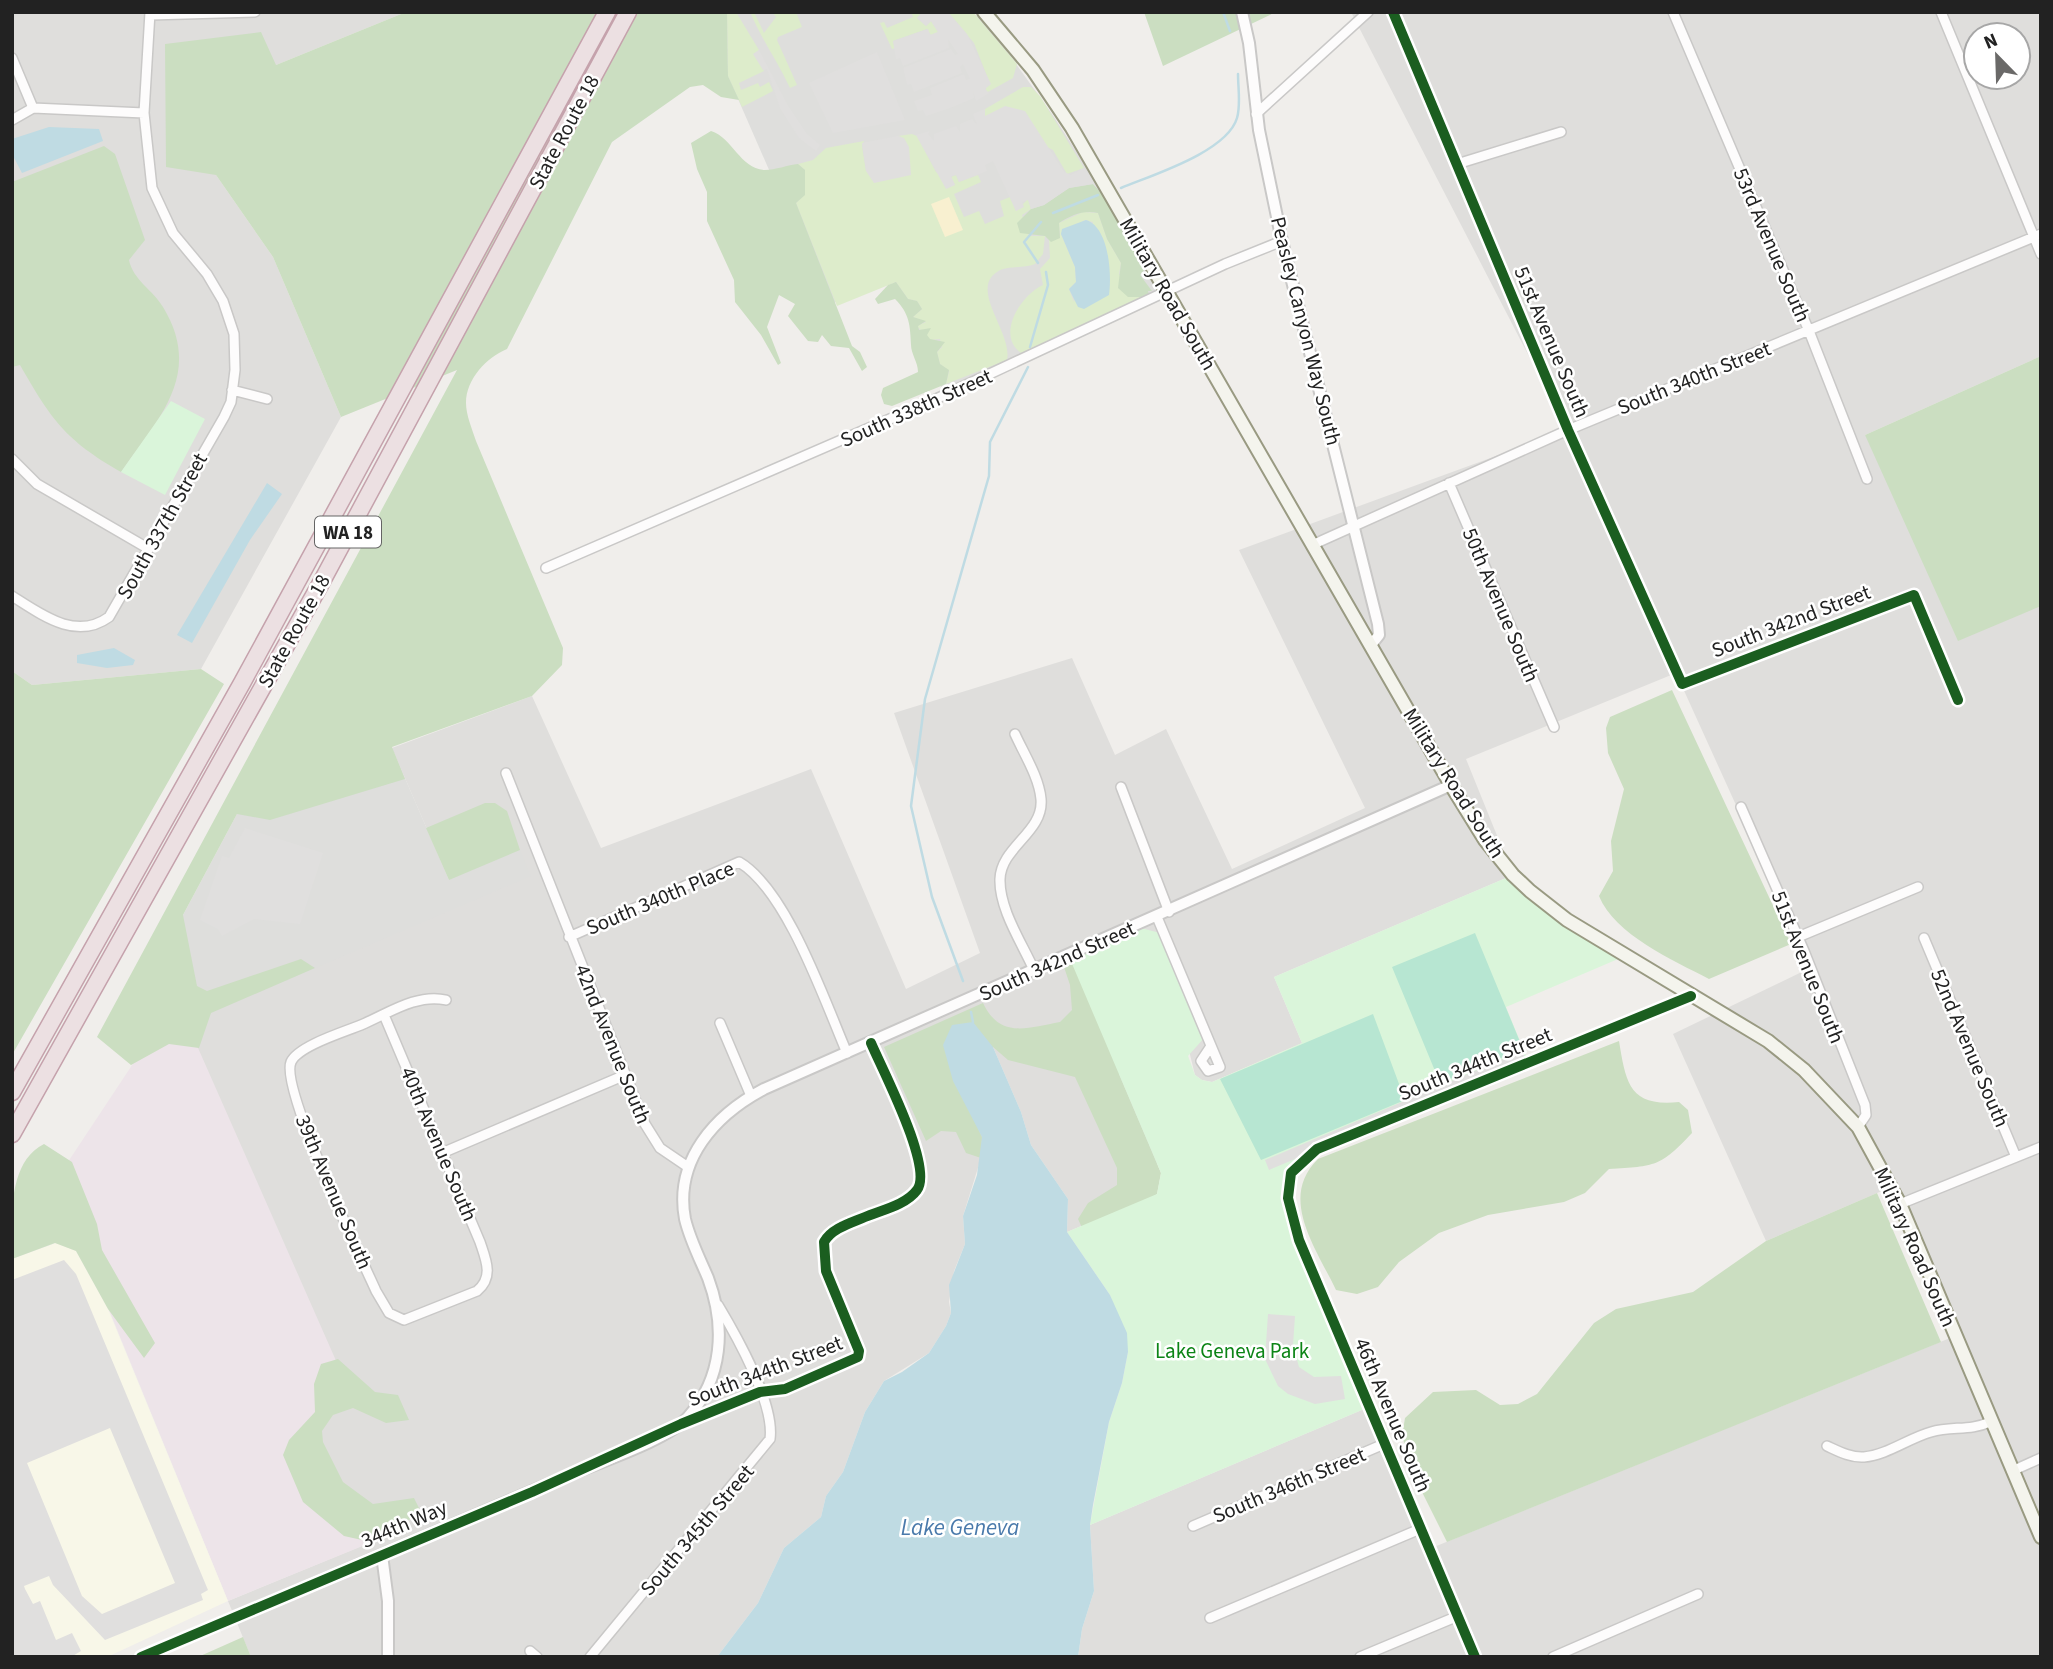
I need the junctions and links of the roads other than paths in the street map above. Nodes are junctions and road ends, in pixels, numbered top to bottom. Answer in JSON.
{"nodes":[{"id":1,"x":255,"y":12,"type":"edge"},
{"id":2,"x":607,"y":12,"type":"edge"},
{"id":3,"x":628,"y":12,"type":"edge"},
{"id":4,"x":984,"y":12,"type":"edge"},
{"id":5,"x":1242,"y":12,"type":"edge"},
{"id":6,"x":1368,"y":12,"type":"edge"},
{"id":7,"x":1393,"y":12,"type":"edge"},
{"id":8,"x":1673,"y":12,"type":"edge"},
{"id":9,"x":1941,"y":12,"type":"edge"},
{"id":10,"x":150,"y":14,"type":"edge"},
{"id":11,"x":12,"y":58,"type":"edge"},
{"id":12,"x":33,"y":108,"type":"junction"},
{"id":13,"x":144,"y":113,"type":"junction"},
{"id":14,"x":1256,"y":114,"type":"junction"},
{"id":15,"x":12,"y":120,"type":"edge"},
{"id":16,"x":1561,"y":132,"type":"dead end"},
{"id":17,"x":1457,"y":164,"type":"junction"},
{"id":18,"x":2037,"y":235,"type":"edge"},
{"id":19,"x":1282,"y":241,"type":"junction"},
{"id":20,"x":2041,"y":254,"type":"edge"},
{"id":21,"x":1167,"y":294,"type":"junction"},
{"id":22,"x":1809,"y":331,"type":"junction"},
{"id":23,"x":232,"y":390,"type":"junction"},
{"id":24,"x":267,"y":400,"type":"dead end"},
{"id":25,"x":1568,"y":430,"type":"junction"},
{"id":26,"x":12,"y":459,"type":"edge"},
{"id":27,"x":1867,"y":479,"type":"dead end"},
{"id":28,"x":1449,"y":483,"type":"junction"},
{"id":29,"x":1354,"y":524,"type":"junction"},
{"id":30,"x":1312,"y":545,"type":"junction"},
{"id":31,"x":149,"y":549,"type":"junction"},
{"id":32,"x":546,"y":568,"type":"dead end"},
{"id":33,"x":12,"y":596,"type":"edge"},
{"id":34,"x":1371,"y":645,"type":"junction"},
{"id":35,"x":1682,"y":684,"type":"joint"},
{"id":36,"x":1958,"y":699,"type":"dead end"},
{"id":37,"x":1554,"y":727,"type":"dead end"},
{"id":38,"x":1015,"y":734,"type":"dead end"},
{"id":39,"x":506,"y":773,"type":"dead end"},
{"id":40,"x":1451,"y":785,"type":"junction"},
{"id":41,"x":1121,"y":787,"type":"dead end"},
{"id":42,"x":1741,"y":807,"type":"dead end"},
{"id":43,"x":1918,"y":887,"type":"dead end"},
{"id":44,"x":1169,"y":912,"type":"junction"},
{"id":45,"x":1157,"y":917,"type":"junction"},
{"id":46,"x":569,"y":937,"type":"junction"},
{"id":47,"x":1798,"y":937,"type":"junction"},
{"id":48,"x":1924,"y":938,"type":"dead end"},
{"id":49,"x":1034,"y":970,"type":"junction"},
{"id":50,"x":1691,"y":996,"type":"junction"},
{"id":51,"x":446,"y":1000,"type":"dead end"},
{"id":52,"x":384,"y":1015,"type":"junction"},
{"id":53,"x":720,"y":1023,"type":"dead end"},
{"id":54,"x":872,"y":1043,"type":"junction"},
{"id":55,"x":1211,"y":1045,"type":"dead end"},
{"id":56,"x":847,"y":1053,"type":"junction"},
{"id":57,"x":625,"y":1075,"type":"junction"},
{"id":58,"x":12,"y":1092,"type":"edge"},
{"id":59,"x":751,"y":1096,"type":"junction"},
{"id":60,"x":1858,"y":1127,"type":"junction"},
{"id":61,"x":12,"y":1133,"type":"edge"},
{"id":62,"x":2041,"y":1147,"type":"edge"},
{"id":63,"x":442,"y":1153,"type":"junction"},
{"id":64,"x":2016,"y":1157,"type":"junction"},
{"id":65,"x":688,"y":1167,"type":"junction"},
{"id":66,"x":1288,"y":1184,"type":"joint"},
{"id":67,"x":1900,"y":1203,"type":"junction"},
{"id":68,"x":488,"y":1275,"type":"joint"},
{"id":69,"x":715,"y":1299,"type":"junction"},
{"id":70,"x":760,"y":1392,"type":"junction"},
{"id":71,"x":1990,"y":1422,"type":"junction"},
{"id":72,"x":681,"y":1424,"type":"junction"},
{"id":73,"x":1384,"y":1444,"type":"junction"},
{"id":74,"x":1826,"y":1446,"type":"dead end"},
{"id":75,"x":2041,"y":1458,"type":"edge"},
{"id":76,"x":2012,"y":1471,"type":"junction"},
{"id":77,"x":1193,"y":1526,"type":"dead end"},
{"id":78,"x":1420,"y":1529,"type":"junction"},
{"id":79,"x":2041,"y":1537,"type":"edge"},
{"id":80,"x":382,"y":1555,"type":"junction"},
{"id":81,"x":1698,"y":1594,"type":"dead end"},
{"id":82,"x":1458,"y":1616,"type":"junction"},
{"id":83,"x":1210,"y":1618,"type":"dead end"},
{"id":84,"x":141,"y":1657,"type":"edge"},
{"id":85,"x":388,"y":1657,"type":"edge"},
{"id":86,"x":590,"y":1657,"type":"edge"},
{"id":87,"x":1360,"y":1657,"type":"edge"},
{"id":88,"x":1475,"y":1657,"type":"edge"},
{"id":89,"x":1553,"y":1657,"type":"edge"}],
"edges":[{"from":1,"to":10,"type":"street"},
{"from":2,"to":58,"type":"highway","name":"State Route 18","number":"WA 18"},
{"from":3,"to":61,"type":"highway","name":"State Route 18","number":"WA 18"},
{"from":4,"to":21,"type":"main road","name":"Military Road South"},
{"from":5,"to":14,"type":"street","name":"Peasley Canyon Way South"},
{"from":6,"to":14,"type":"street"},
{"from":7,"to":17,"type":"street","name":"51st Avenue South"},
{"from":8,"to":22,"type":"street","name":"53rd Avenue South"},
{"from":9,"to":18,"type":"street"},
{"from":10,"to":13,"type":"street"},
{"from":11,"to":12,"type":"street"},
{"from":12,"to":13,"type":"street"},
{"from":12,"to":15,"type":"street"},
{"from":13,"to":23,"type":"street"},
{"from":14,"to":19,"type":"street","name":"Peasley Canyon Way South"},
{"from":16,"to":17,"type":"street"},
{"from":17,"to":25,"type":"street","name":"51st Avenue South"},
{"from":18,"to":20,"type":"street"},
{"from":18,"to":22,"type":"street","name":"South 340th Street"},
{"from":19,"to":21,"type":"street","name":"South 338th Street"},
{"from":19,"to":29,"type":"street","name":"Peasley Canyon Way South"},
{"from":21,"to":30,"type":"main road","name":"Military Road South"},
{"from":21,"to":32,"type":"street","name":"South 338th Street"},
{"from":22,"to":25,"type":"street","name":"South 340th Street"},
{"from":22,"to":27,"type":"street","name":"53rd Avenue South"},
{"from":23,"to":24,"type":"street"},
{"from":23,"to":31,"type":"street","name":"South 337th Street"},
{"from":25,"to":28,"type":"street","name":"South 340th Street"},
{"from":25,"to":35,"type":"street","name":"51st Avenue South"},
{"from":26,"to":31,"type":"street"},
{"from":28,"to":29,"type":"street","name":"South 340th Street"},
{"from":28,"to":37,"type":"street","name":"50th Avenue South"},
{"from":29,"to":30,"type":"street","name":"South 340th Street"},
{"from":29,"to":34,"type":"street","name":"Peasley Canyon Way South"},
{"from":30,"to":34,"type":"main road","name":"Military Road South"},
{"from":31,"to":33,"type":"street","name":"South 337th Street"},
{"from":34,"to":40,"type":"main road","name":"Military Road South"},
{"from":35,"to":36,"type":"street","name":"South 342nd Street"},
{"from":38,"to":49,"type":"street"},
{"from":39,"to":46,"type":"street","name":"42nd Avenue South"},
{"from":40,"to":44,"type":"street","name":"South 342nd Street"},
{"from":40,"to":50,"type":"main road","name":"Military Road South"},
{"from":41,"to":44,"type":"street"},
{"from":42,"to":47,"type":"street","name":"51st Avenue South"},
{"from":43,"to":47,"type":"street"},
{"from":44,"to":45,"type":"street","name":"South 342nd Street"},
{"from":45,"to":49,"type":"street","name":"South 342nd Street"},
{"from":45,"to":55,"type":"street"},
{"from":46,"to":56,"type":"street","name":"South 340th Place"},
{"from":46,"to":57,"type":"street","name":"42nd Avenue South"},
{"from":47,"to":60,"type":"street","name":"51st Avenue South"},
{"from":48,"to":64,"type":"street","name":"52nd Avenue South"},
{"from":49,"to":54,"type":"street","name":"South 342nd Street"},
{"from":50,"to":60,"type":"main road","name":"Military Road South"},
{"from":50,"to":66,"type":"street","name":"South 344th Street"},
{"from":51,"to":52,"type":"street"},
{"from":52,"to":63,"type":"street","name":"40th Avenue South"},
{"from":52,"to":68,"type":"street","name":"39th Avenue South"},
{"from":53,"to":59,"type":"street"},
{"from":54,"to":56,"type":"street","name":"South 342nd Street"},
{"from":54,"to":70,"type":"street","name":"South 344th Street"},
{"from":56,"to":59,"type":"street","name":"South 342nd Street"},
{"from":57,"to":63,"type":"street"},
{"from":57,"to":65,"type":"street","name":"42nd Avenue South"},
{"from":59,"to":65,"type":"street","name":"South 342nd Street"},
{"from":60,"to":67,"type":"main road","name":"Military Road South"},
{"from":62,"to":64,"type":"street"},
{"from":63,"to":68,"type":"street","name":"40th Avenue South"},
{"from":64,"to":67,"type":"street"},
{"from":65,"to":69,"type":"street"},
{"from":66,"to":73,"type":"street","name":"46th Avenue South"},
{"from":67,"to":71,"type":"main road","name":"Military Road South"},
{"from":69,"to":70,"type":"street"},
{"from":69,"to":72,"type":"street"},
{"from":70,"to":72,"type":"street","name":"South 344th Street"},
{"from":70,"to":86,"type":"street","name":"South 345th Street"},
{"from":71,"to":74,"type":"street"},
{"from":71,"to":76,"type":"main road","name":"Military Road South"},
{"from":72,"to":80,"type":"street","name":"344th Way"},
{"from":73,"to":77,"type":"street","name":"South 346th Street"},
{"from":73,"to":78,"type":"street","name":"46th Avenue South"},
{"from":75,"to":76,"type":"street"},
{"from":76,"to":79,"type":"main road","name":"Military Road South"},
{"from":78,"to":82,"type":"street","name":"46th Avenue South"},
{"from":78,"to":83,"type":"street"},
{"from":80,"to":84,"type":"street","name":"344th Way"},
{"from":80,"to":85,"type":"street"},
{"from":81,"to":89,"type":"street"},
{"from":82,"to":87,"type":"street"},
{"from":82,"to":88,"type":"street","name":"46th Avenue South"}]}
